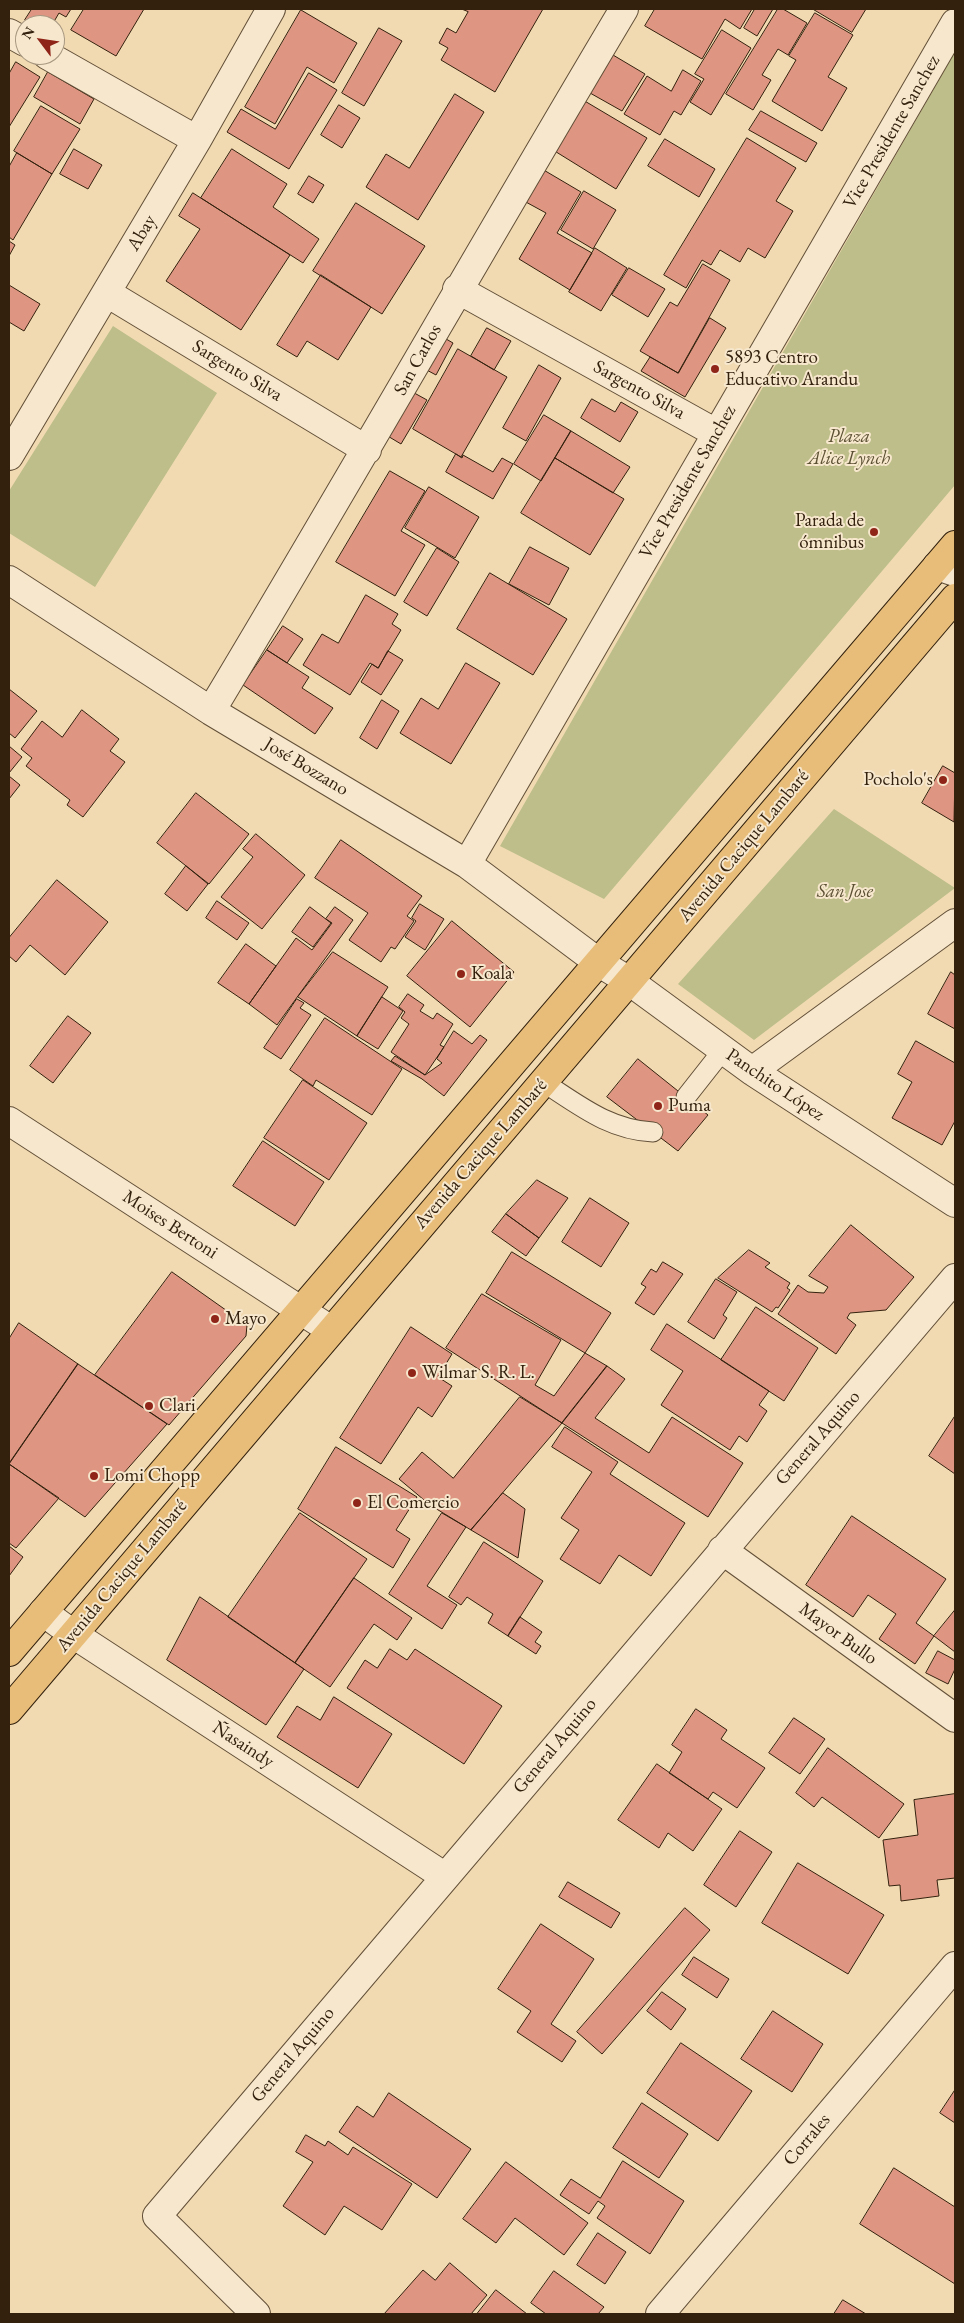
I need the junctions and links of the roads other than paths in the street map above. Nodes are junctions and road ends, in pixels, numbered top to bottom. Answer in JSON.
{"nodes":[{"id":1,"x":271,"y":9,"type":"edge"},
{"id":2,"x":624,"y":9,"type":"edge"},
{"id":3,"x":955,"y":23,"type":"edge"},
{"id":4,"x":65,"y":65,"type":"edge"},
{"id":5,"x":197,"y":140,"type":"junction"},
{"id":6,"x":457,"y":289,"type":"junction"},
{"id":7,"x":107,"y":293,"type":"junction"},
{"id":8,"x":716,"y":433,"type":"junction"},
{"id":9,"x":367,"y":450,"type":"junction"},
{"id":10,"x":9,"y":456,"type":"edge"},
{"id":11,"x":955,"y":545,"type":"edge"},
{"id":12,"x":946,"y":569,"type":"edge"},
{"id":13,"x":9,"y":580,"type":"edge"},
{"id":14,"x":955,"y":598,"type":"edge"},
{"id":15,"x":212,"y":710,"type":"junction"},
{"id":16,"x":467,"y":864,"type":"junction"},
{"id":17,"x":955,"y":924,"type":"edge"},
{"id":18,"x":598,"y":962,"type":"junction"},
{"id":19,"x":629,"y":981,"type":"junction"},
{"id":20,"x":723,"y":1050,"type":"junction"},
{"id":21,"x":752,"y":1071,"type":"junction"},
{"id":22,"x":543,"y":1082,"type":"junction"},
{"id":23,"x":686,"y":1097,"type":"dead end"},
{"id":24,"x":9,"y":1121,"type":"edge"},
{"id":25,"x":653,"y":1132,"type":"dead end"},
{"id":26,"x":955,"y":1203,"type":"edge"},
{"id":27,"x":955,"y":1278,"type":"edge"},
{"id":28,"x":302,"y":1309,"type":"junction"},
{"id":29,"x":331,"y":1330,"type":"junction"},
{"id":30,"x":722,"y":1550,"type":"junction"},
{"id":31,"x":43,"y":1612,"type":"junction"},
{"id":32,"x":74,"y":1634,"type":"junction"},
{"id":33,"x":9,"y":1652,"type":"edge"},
{"id":34,"x":9,"y":1710,"type":"edge"},
{"id":35,"x":955,"y":1718,"type":"edge"},
{"id":36,"x":444,"y":1876,"type":"junction"},
{"id":37,"x":955,"y":1966,"type":"edge"},
{"id":38,"x":256,"y":2314,"type":"edge"},
{"id":39,"x":660,"y":2314,"type":"edge"}],
"edges":[{"from":1,"to":5,"type":"street","name":"Abay"},
{"from":2,"to":6,"type":"street","name":"San Carlos"},
{"from":3,"to":8,"type":"street","name":"Vice Presidente Sanchez"},
{"from":4,"to":5,"type":"street"},
{"from":5,"to":7,"type":"street","name":"Abay"},
{"from":6,"to":8,"type":"street","name":"Sargento Silva"},
{"from":6,"to":9,"type":"street","name":"San Carlos"},
{"from":7,"to":9,"type":"street","name":"Sargento Silva"},
{"from":7,"to":10,"type":"street","name":"Abay"},
{"from":8,"to":16,"type":"street","name":"Vice Presidente Sanchez"},
{"from":9,"to":15,"type":"street","name":"San Carlos"},
{"from":11,"to":12,"type":"main road","name":"Avenida Cacique Lambaré"},
{"from":12,"to":18,"type":"main road","name":"Avenida Cacique Lambaré"},
{"from":13,"to":15,"type":"street","name":"José Bozzano"},
{"from":14,"to":19,"type":"main road","name":"Avenida Cacique Lambaré"},
{"from":15,"to":16,"type":"street","name":"José Bozzano"},
{"from":16,"to":18,"type":"street","name":"José Bozzano"},
{"from":17,"to":21,"type":"street"},
{"from":18,"to":19,"type":"street","name":"Panchito López"},
{"from":18,"to":28,"type":"main road","name":"Avenida Cacique Lambaré"},
{"from":19,"to":20,"type":"street","name":"Panchito López"},
{"from":19,"to":22,"type":"main road","name":"Avenida Cacique Lambaré"},
{"from":20,"to":21,"type":"street","name":"Panchito López"},
{"from":20,"to":23,"type":"lane"},
{"from":21,"to":26,"type":"street","name":"Panchito López"},
{"from":22,"to":25,"type":"lane"},
{"from":22,"to":29,"type":"main road","name":"Avenida Cacique Lambaré"},
{"from":24,"to":28,"type":"street","name":"Moises Bertoni"},
{"from":27,"to":30,"type":"street","name":"General Aquino"},
{"from":28,"to":29,"type":"street","name":"Moises Bertoni"},
{"from":28,"to":31,"type":"main road","name":"Avenida Cacique Lambaré"},
{"from":29,"to":32,"type":"main road","name":"Avenida Cacique Lambaré"},
{"from":30,"to":35,"type":"street","name":"Mayor Bullo"},
{"from":30,"to":36,"type":"street","name":"General Aquino"},
{"from":31,"to":32,"type":"street","name":"Ñasaindy"},
{"from":31,"to":33,"type":"main road","name":"Avenida Cacique Lambaré"},
{"from":32,"to":34,"type":"main road","name":"Avenida Cacique Lambaré"},
{"from":32,"to":36,"type":"street","name":"Ñasaindy"},
{"from":36,"to":38,"type":"street","name":"General Aquino"},
{"from":37,"to":39,"type":"street","name":"Corrales"}]}
